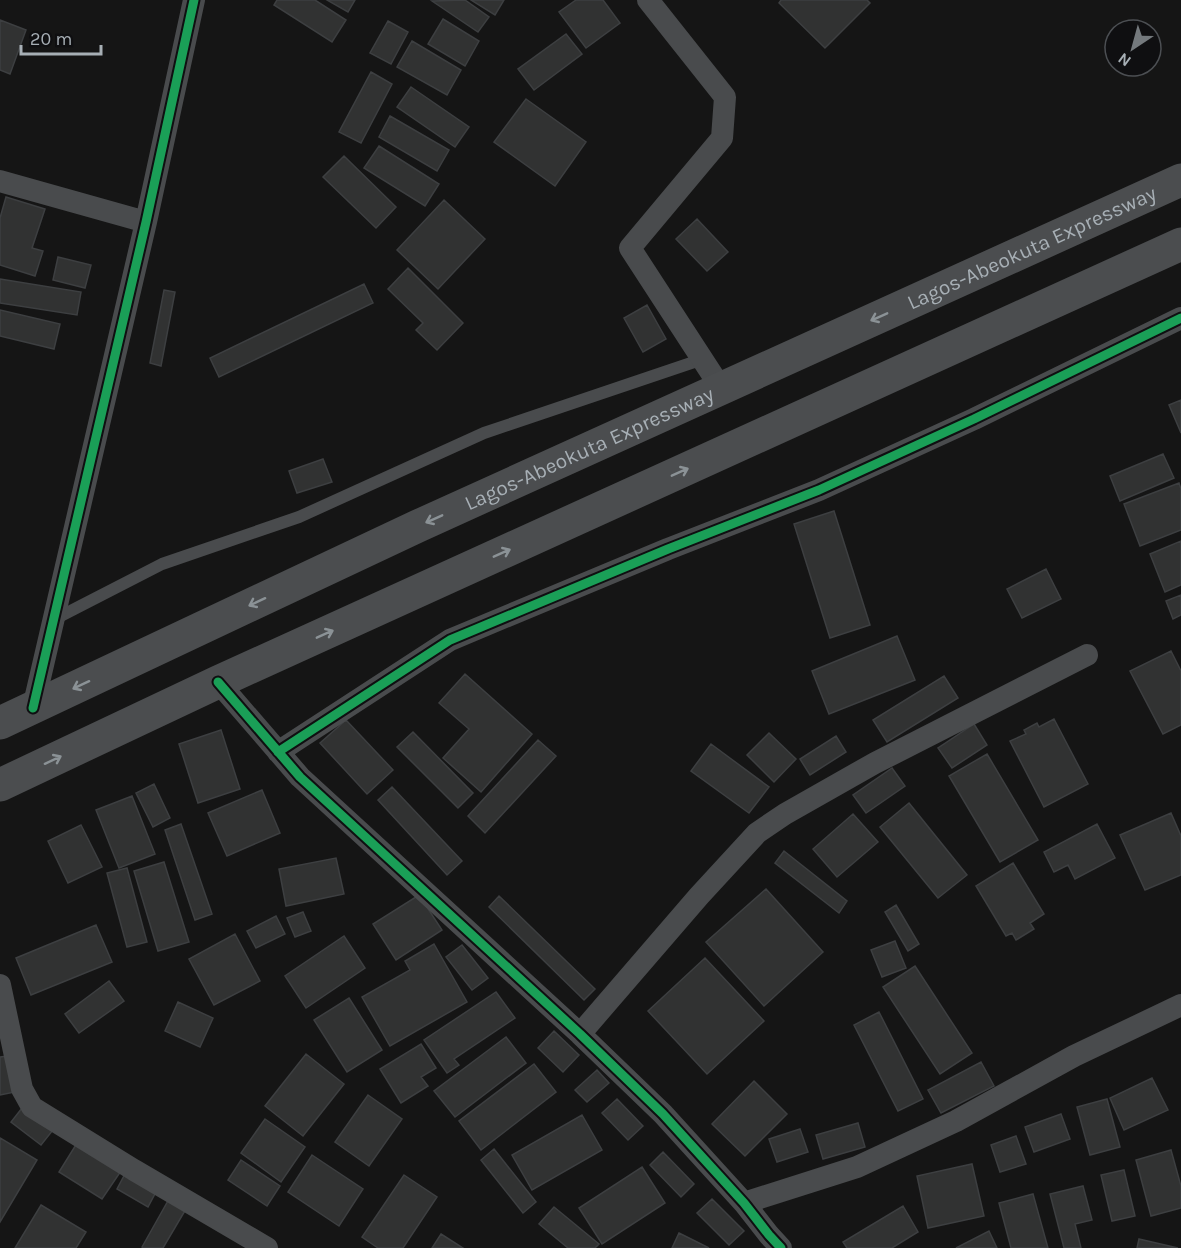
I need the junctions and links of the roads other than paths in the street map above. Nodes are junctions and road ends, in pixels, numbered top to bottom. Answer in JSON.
{"nodes":[{"id":1,"x":194,"y":0,"type":"edge"},
{"id":2,"x":648,"y":0,"type":"edge"},
{"id":3,"x":1181,"y":180,"type":"edge"},
{"id":4,"x":0,"y":181,"type":"edge"},
{"id":5,"x":146,"y":222,"type":"junction"},
{"id":6,"x":1181,"y":244,"type":"edge"},
{"id":7,"x":1181,"y":318,"type":"edge"},
{"id":8,"x":703,"y":359,"type":"junction"},
{"id":9,"x":721,"y":388,"type":"junction"},
{"id":10,"x":53,"y":620,"type":"junction"},
{"id":11,"x":1087,"y":655,"type":"dead end"},
{"id":12,"x":218,"y":682,"type":"junction"},
{"id":13,"x":33,"y":708,"type":"junction"},
{"id":14,"x":0,"y":723,"type":"edge"},
{"id":15,"x":278,"y":752,"type":"junction"},
{"id":16,"x":0,"y":785,"type":"edge"},
{"id":17,"x":0,"y":985,"type":"edge"},
{"id":18,"x":1181,"y":1005,"type":"edge"},
{"id":19,"x":580,"y":1034,"type":"junction"},
{"id":20,"x":744,"y":1203,"type":"junction"},
{"id":21,"x":770,"y":1244,"type":"edge"},
{"id":22,"x":267,"y":1248,"type":"edge"}],
"edges":[{"from":1,"to":5,"type":"street"},
{"from":2,"to":8,"type":"street"},
{"from":3,"to":9,"type":"highway","name":"Lagos-Abeokuta Expressway","one_way":true},
{"from":4,"to":5,"type":"street"},
{"from":5,"to":10,"type":"street"},
{"from":12,"to":6,"type":"highway","one_way":true},
{"from":7,"to":15,"type":"street"},
{"from":8,"to":9,"type":"street"},
{"from":8,"to":10,"type":"lane"},
{"from":9,"to":13,"type":"highway","name":"Lagos-Abeokuta Expressway","one_way":true},
{"from":10,"to":13,"type":"street"},
{"from":11,"to":19,"type":"street"},
{"from":12,"to":15,"type":"street"},
{"from":16,"to":12,"type":"highway","one_way":true},
{"from":13,"to":14,"type":"highway","name":"Lagos-Abeokuta Expressway"},
{"from":15,"to":19,"type":"street"},
{"from":17,"to":22,"type":"street"},
{"from":18,"to":20,"type":"street"},
{"from":19,"to":20,"type":"street"},
{"from":20,"to":21,"type":"street"}]}
